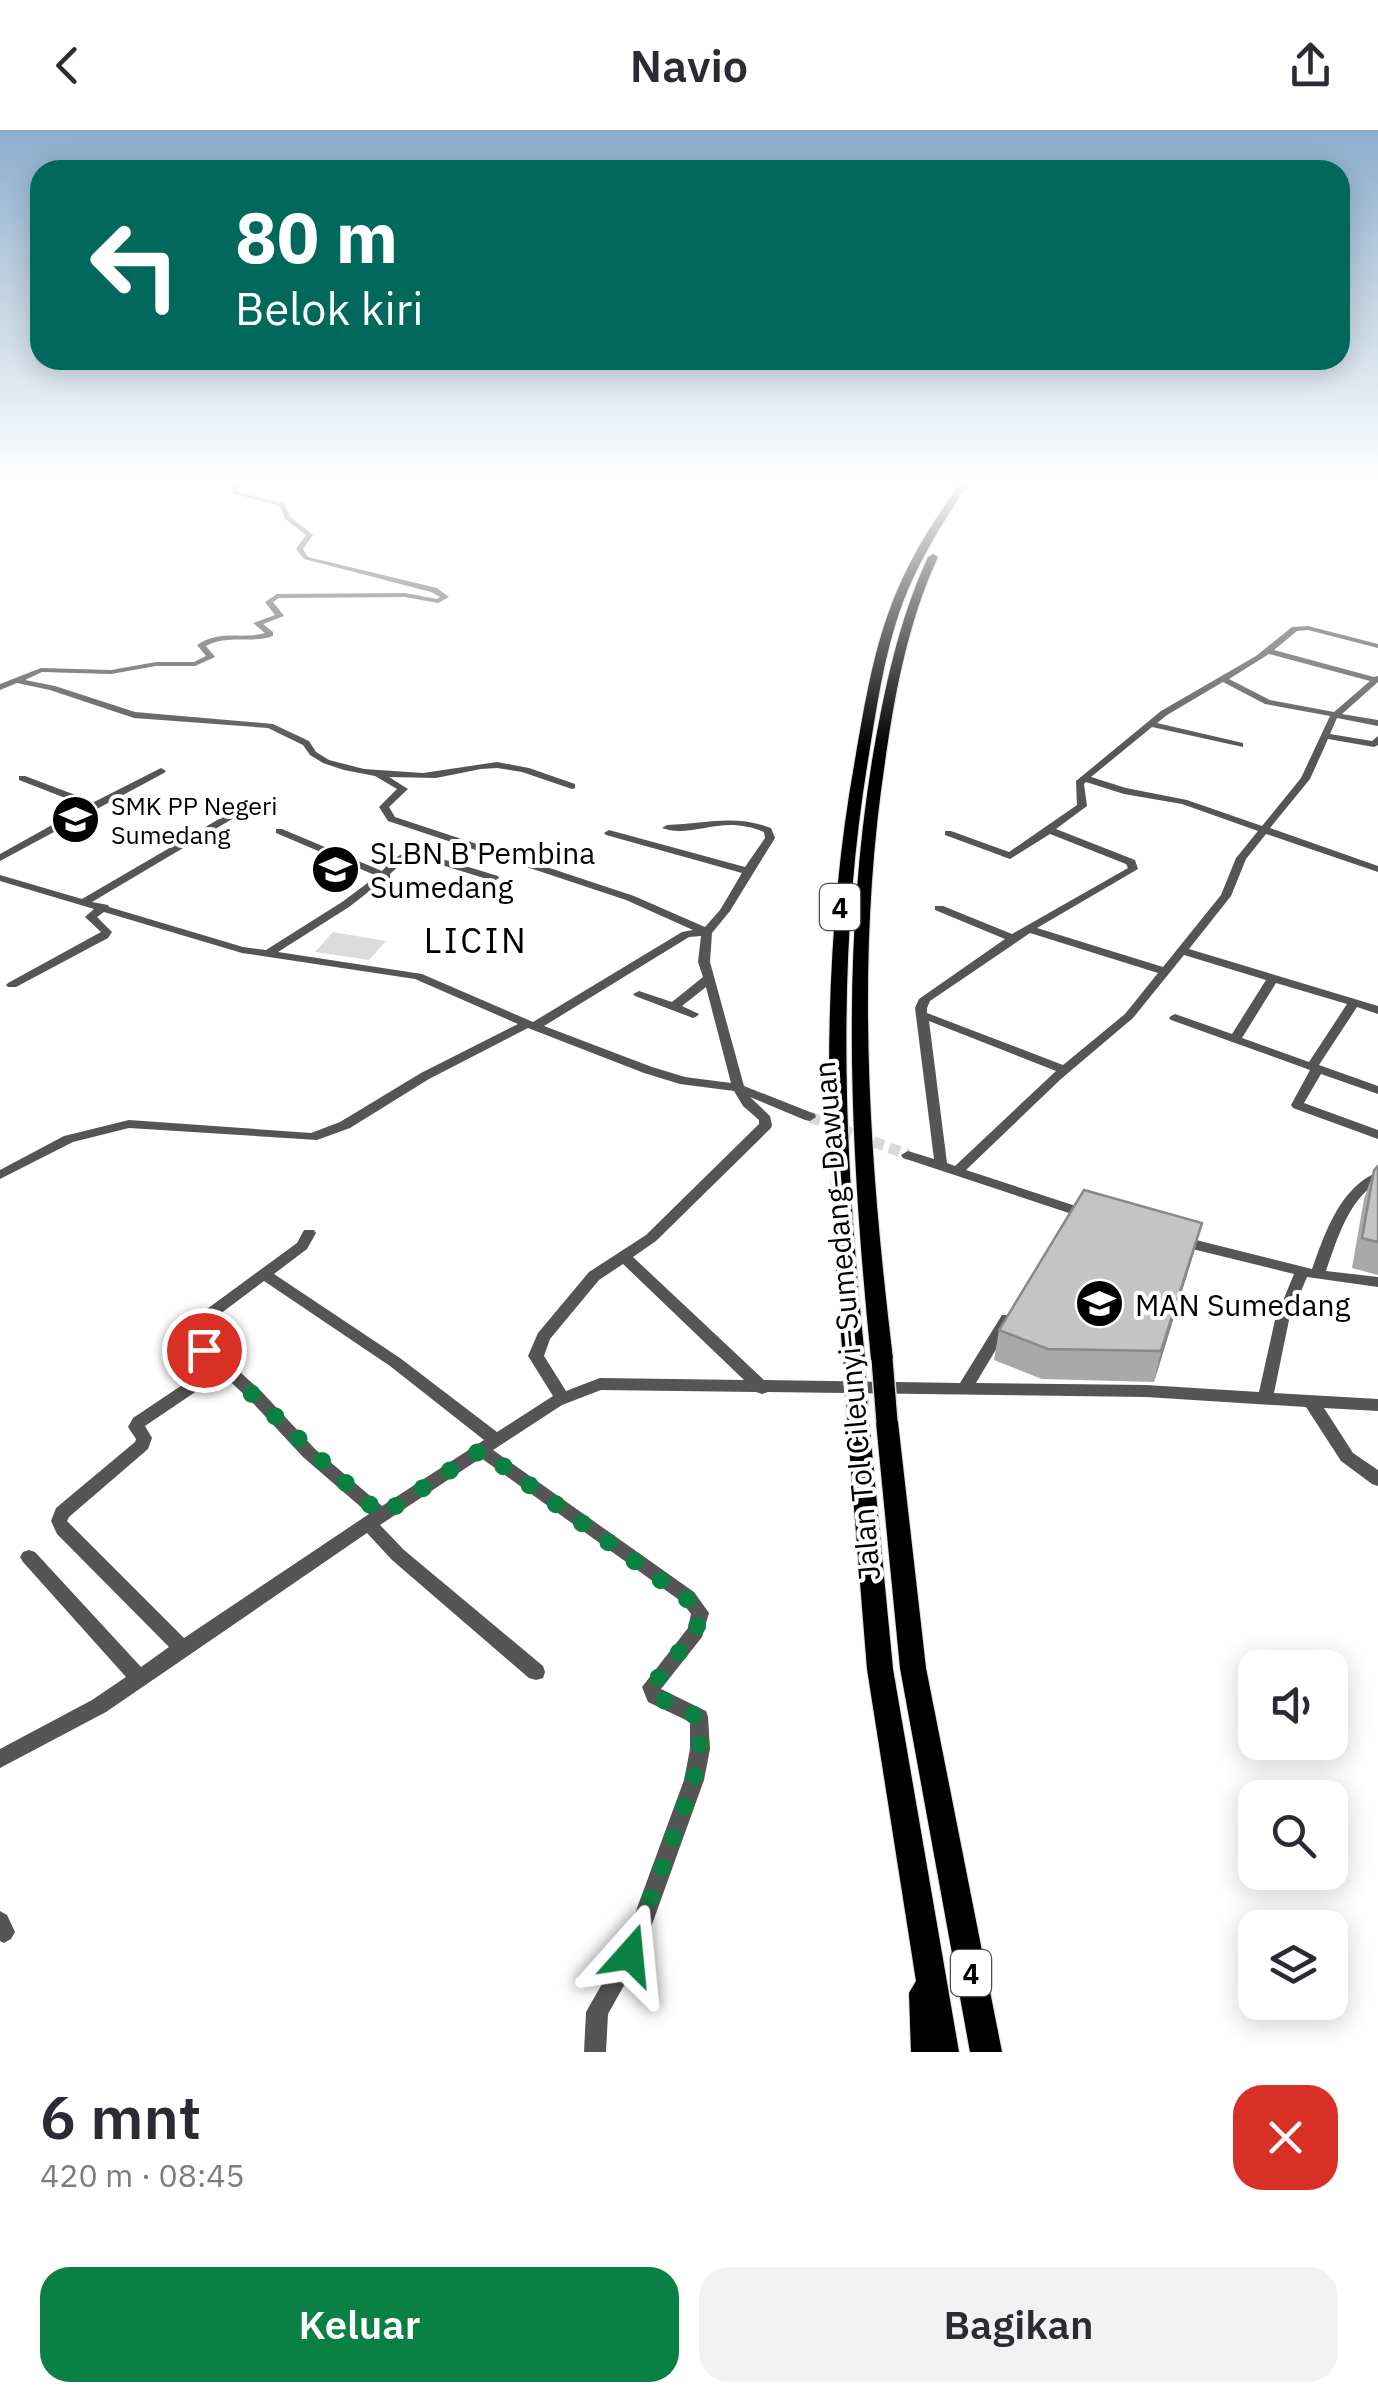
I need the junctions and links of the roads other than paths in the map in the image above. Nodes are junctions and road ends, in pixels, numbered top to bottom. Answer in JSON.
{"nodes":[{"id":1,"x":353,"y":570,"type":"edge"},
{"id":2,"x":913,"y":570,"type":"edge"},
{"id":3,"x":927,"y":570,"type":"edge"},
{"id":4,"x":1378,"y":646,"type":"edge"},
{"id":5,"x":1269,"y":651,"type":"junction"},
{"id":6,"x":79,"y":672,"type":"junction"},
{"id":7,"x":1224,"y":679,"type":"junction"},
{"id":8,"x":1377,"y":679,"type":"edge"},
{"id":9,"x":15,"y":680,"type":"junction"},
{"id":10,"x":0,"y":687,"type":"edge"},
{"id":11,"x":54,"y":688,"type":"junction"},
{"id":12,"x":1334,"y":716,"type":"junction"},
{"id":13,"x":1378,"y":723,"type":"edge"},
{"id":14,"x":1150,"y":724,"type":"junction"},
{"id":15,"x":1326,"y":736,"type":"junction"},
{"id":16,"x":1378,"y":739,"type":"edge"},
{"id":17,"x":1240,"y":745,"type":"dead end"},
{"id":18,"x":161,"y":771,"type":"dead end"},
{"id":19,"x":376,"y":774,"type":"junction"},
{"id":20,"x":22,"y":778,"type":"dead end"},
{"id":21,"x":1084,"y":778,"type":"junction"},
{"id":22,"x":572,"y":786,"type":"dead end"},
{"id":23,"x":94,"y":806,"type":"junction"},
{"id":24,"x":246,"y":807,"type":"dead end"},
{"id":25,"x":667,"y":828,"type":"dead end"},
{"id":26,"x":1049,"y":830,"type":"junction"},
{"id":27,"x":279,"y":831,"type":"dead end"},
{"id":28,"x":1264,"y":831,"type":"junction"},
{"id":29,"x":948,"y":832,"type":"dead end"},
{"id":30,"x":609,"y":833,"type":"dead end"},
{"id":31,"x":0,"y":858,"type":"edge"},
{"id":32,"x":1378,"y":869,"type":"edge"},
{"id":33,"x":747,"y":871,"type":"junction"},
{"id":34,"x":386,"y":876,"type":"junction"},
{"id":35,"x":0,"y":878,"type":"edge"},
{"id":36,"x":494,"y":878,"type":"dead end"},
{"id":37,"x":86,"y":902,"type":"junction"},
{"id":38,"x":104,"y":907,"type":"junction"},
{"id":39,"x":940,"y":908,"type":"dead end"},
{"id":40,"x":1028,"y":930,"type":"junction"},
{"id":41,"x":707,"y":932,"type":"junction"},
{"id":42,"x":1013,"y":938,"type":"junction"},
{"id":43,"x":1182,"y":951,"type":"junction"},
{"id":44,"x":269,"y":953,"type":"junction"},
{"id":45,"x":1164,"y":971,"type":"junction"},
{"id":46,"x":709,"y":978,"type":"junction"},
{"id":47,"x":1274,"y":978,"type":"junction"},
{"id":48,"x":12,"y":985,"type":"dead end"},
{"id":49,"x":639,"y":994,"type":"dead end"},
{"id":50,"x":1354,"y":1003,"type":"junction"},
{"id":51,"x":674,"y":1007,"type":"junction"},
{"id":52,"x":1378,"y":1010,"type":"edge"},
{"id":53,"x":693,"y":1014,"type":"dead end"},
{"id":54,"x":923,"y":1015,"type":"junction"},
{"id":55,"x":1175,"y":1018,"type":"dead end"},
{"id":56,"x":530,"y":1025,"type":"junction"},
{"id":57,"x":1235,"y":1040,"type":"junction"},
{"id":58,"x":1314,"y":1068,"type":"junction"},
{"id":59,"x":1064,"y":1070,"type":"junction"},
{"id":60,"x":738,"y":1088,"type":"junction"},
{"id":61,"x":1378,"y":1090,"type":"edge"},
{"id":62,"x":810,"y":1117,"type":"tunnel mouth"},
{"id":63,"x":1378,"y":1135,"type":"edge"},
{"id":64,"x":908,"y":1155,"type":"tunnel mouth"},
{"id":65,"x":942,"y":1166,"type":"junction"},
{"id":66,"x":958,"y":1170,"type":"junction"},
{"id":67,"x":0,"y":1174,"type":"edge"},
{"id":68,"x":1378,"y":1176,"type":"edge"},
{"id":69,"x":1073,"y":1210,"type":"junction"},
{"id":70,"x":1103,"y":1219,"type":"edge"},
{"id":71,"x":1063,"y":1226,"type":"edge"},
{"id":72,"x":308,"y":1233,"type":"dead end"},
{"id":73,"x":1169,"y":1238,"type":"edge"},
{"id":74,"x":624,"y":1256,"type":"junction"},
{"id":75,"x":1309,"y":1273,"type":"junction"},
{"id":76,"x":264,"y":1274,"type":"junction"},
{"id":77,"x":1378,"y":1282,"type":"edge"},
{"id":78,"x":1014,"y":1308,"type":"edge"},
{"id":79,"x":222,"y":1366,"type":"junction"},
{"id":80,"x":762,"y":1388,"type":"junction"},
{"id":81,"x":964,"y":1390,"type":"junction"},
{"id":82,"x":562,"y":1398,"type":"junction"},
{"id":83,"x":1264,"y":1398,"type":"junction"},
{"id":84,"x":1311,"y":1401,"type":"junction"},
{"id":85,"x":1378,"y":1405,"type":"edge"},
{"id":86,"x":488,"y":1445,"type":"junction"},
{"id":87,"x":1378,"y":1479,"type":"edge"},
{"id":88,"x":375,"y":1520,"type":"junction"},
{"id":89,"x":29,"y":1557,"type":"dead end"},
{"id":90,"x":182,"y":1648,"type":"junction"},
{"id":91,"x":536,"y":1672,"type":"dead end"},
{"id":92,"x":139,"y":1678,"type":"junction"},
{"id":93,"x":0,"y":1759,"type":"edge"},
{"id":94,"x":918,"y":1896,"type":"junction"},
{"id":95,"x":595,"y":2052,"type":"edge"},
{"id":96,"x":927,"y":2052,"type":"edge"},
{"id":97,"x":943,"y":2052,"type":"edge"},
{"id":98,"x":986,"y":2052,"type":"edge"}],
"edges":[{"from":1,"to":6,"type":"street"},
{"from":2,"to":94,"type":"highway","name":"Jalan Tol Cileunyi–Sumedang–Dawuan","number":"4","bridge":true},
{"from":3,"to":98,"type":"highway","name":"Jalan Tol Cileunyi–Sumedang–Dawuan","number":"4","bridge":true},
{"from":4,"to":5,"type":"street"},
{"from":5,"to":7,"type":"street"},
{"from":5,"to":8,"type":"street"},
{"from":6,"to":9,"type":"street"},
{"from":6,"to":11,"type":"street"},
{"from":7,"to":12,"type":"street"},
{"from":7,"to":14,"type":"street"},
{"from":8,"to":12,"type":"street"},
{"from":9,"to":10,"type":"street"},
{"from":9,"to":11,"type":"street"},
{"from":11,"to":19,"type":"street"},
{"from":12,"to":13,"type":"street"},
{"from":12,"to":15,"type":"street"},
{"from":14,"to":17,"type":"street"},
{"from":14,"to":21,"type":"street"},
{"from":15,"to":16,"type":"street"},
{"from":15,"to":28,"type":"street"},
{"from":18,"to":23,"type":"street"},
{"from":19,"to":22,"type":"street"},
{"from":19,"to":41,"type":"street"},
{"from":20,"to":23,"type":"street"},
{"from":21,"to":26,"type":"street"},
{"from":21,"to":28,"type":"street"},
{"from":23,"to":31,"type":"street"},
{"from":24,"to":37,"type":"street"},
{"from":25,"to":33,"type":"street"},
{"from":26,"to":29,"type":"street"},
{"from":26,"to":40,"type":"street"},
{"from":27,"to":34,"type":"street"},
{"from":28,"to":32,"type":"street"},
{"from":28,"to":43,"type":"street"},
{"from":30,"to":33,"type":"street"},
{"from":33,"to":41,"type":"street"},
{"from":34,"to":36,"type":"street"},
{"from":34,"to":44,"type":"street"},
{"from":35,"to":37,"type":"street"},
{"from":37,"to":38,"type":"street"},
{"from":38,"to":44,"type":"street"},
{"from":38,"to":48,"type":"street"},
{"from":39,"to":42,"type":"street"},
{"from":40,"to":42,"type":"street"},
{"from":40,"to":45,"type":"street"},
{"from":41,"to":46,"type":"street"},
{"from":41,"to":56,"type":"street"},
{"from":42,"to":54,"type":"street"},
{"from":43,"to":45,"type":"street"},
{"from":43,"to":47,"type":"street"},
{"from":44,"to":56,"type":"street"},
{"from":45,"to":59,"type":"street"},
{"from":46,"to":51,"type":"street"},
{"from":46,"to":60,"type":"street"},
{"from":47,"to":50,"type":"street"},
{"from":47,"to":57,"type":"street"},
{"from":49,"to":51,"type":"street"},
{"from":50,"to":52,"type":"street"},
{"from":50,"to":58,"type":"street"},
{"from":51,"to":53,"type":"street"},
{"from":54,"to":59,"type":"street"},
{"from":54,"to":65,"type":"street"},
{"from":55,"to":57,"type":"street"},
{"from":56,"to":60,"type":"street"},
{"from":56,"to":67,"type":"street"},
{"from":57,"to":58,"type":"street"},
{"from":58,"to":61,"type":"street"},
{"from":58,"to":63,"type":"street"},
{"from":59,"to":66,"type":"street"},
{"from":60,"to":62,"type":"street"},
{"from":60,"to":74,"type":"street"},
{"from":64,"to":65,"type":"street"},
{"from":65,"to":66,"type":"street"},
{"from":66,"to":69,"type":"street"},
{"from":68,"to":75,"type":"street"},
{"from":69,"to":70,"type":"street"},
{"from":69,"to":71,"type":"street"},
{"from":72,"to":76,"type":"street"},
{"from":73,"to":75,"type":"street"},
{"from":74,"to":80,"type":"street"},
{"from":74,"to":82,"type":"street"},
{"from":75,"to":77,"type":"street"},
{"from":75,"to":83,"type":"street"},
{"from":76,"to":79,"type":"street"},
{"from":76,"to":86,"type":"street"},
{"from":78,"to":81,"type":"street"},
{"from":79,"to":88,"type":"street"},
{"from":79,"to":90,"type":"street"},
{"from":80,"to":81,"type":"street"},
{"from":80,"to":82,"type":"street"},
{"from":81,"to":83,"type":"street"},
{"from":82,"to":86,"type":"street"},
{"from":83,"to":84,"type":"street"},
{"from":84,"to":85,"type":"street"},
{"from":84,"to":87,"type":"street"},
{"from":86,"to":88,"type":"street"},
{"from":86,"to":95,"type":"street"},
{"from":88,"to":90,"type":"street"},
{"from":88,"to":91,"type":"street"},
{"from":89,"to":92,"type":"street"},
{"from":90,"to":92,"type":"street"},
{"from":92,"to":93,"type":"street"},
{"from":94,"to":96,"type":"highway"},
{"from":94,"to":97,"type":"highway","name":"Jalan Tol Cileunyi–Sumedang–Dawuan","number":"4"}]}
